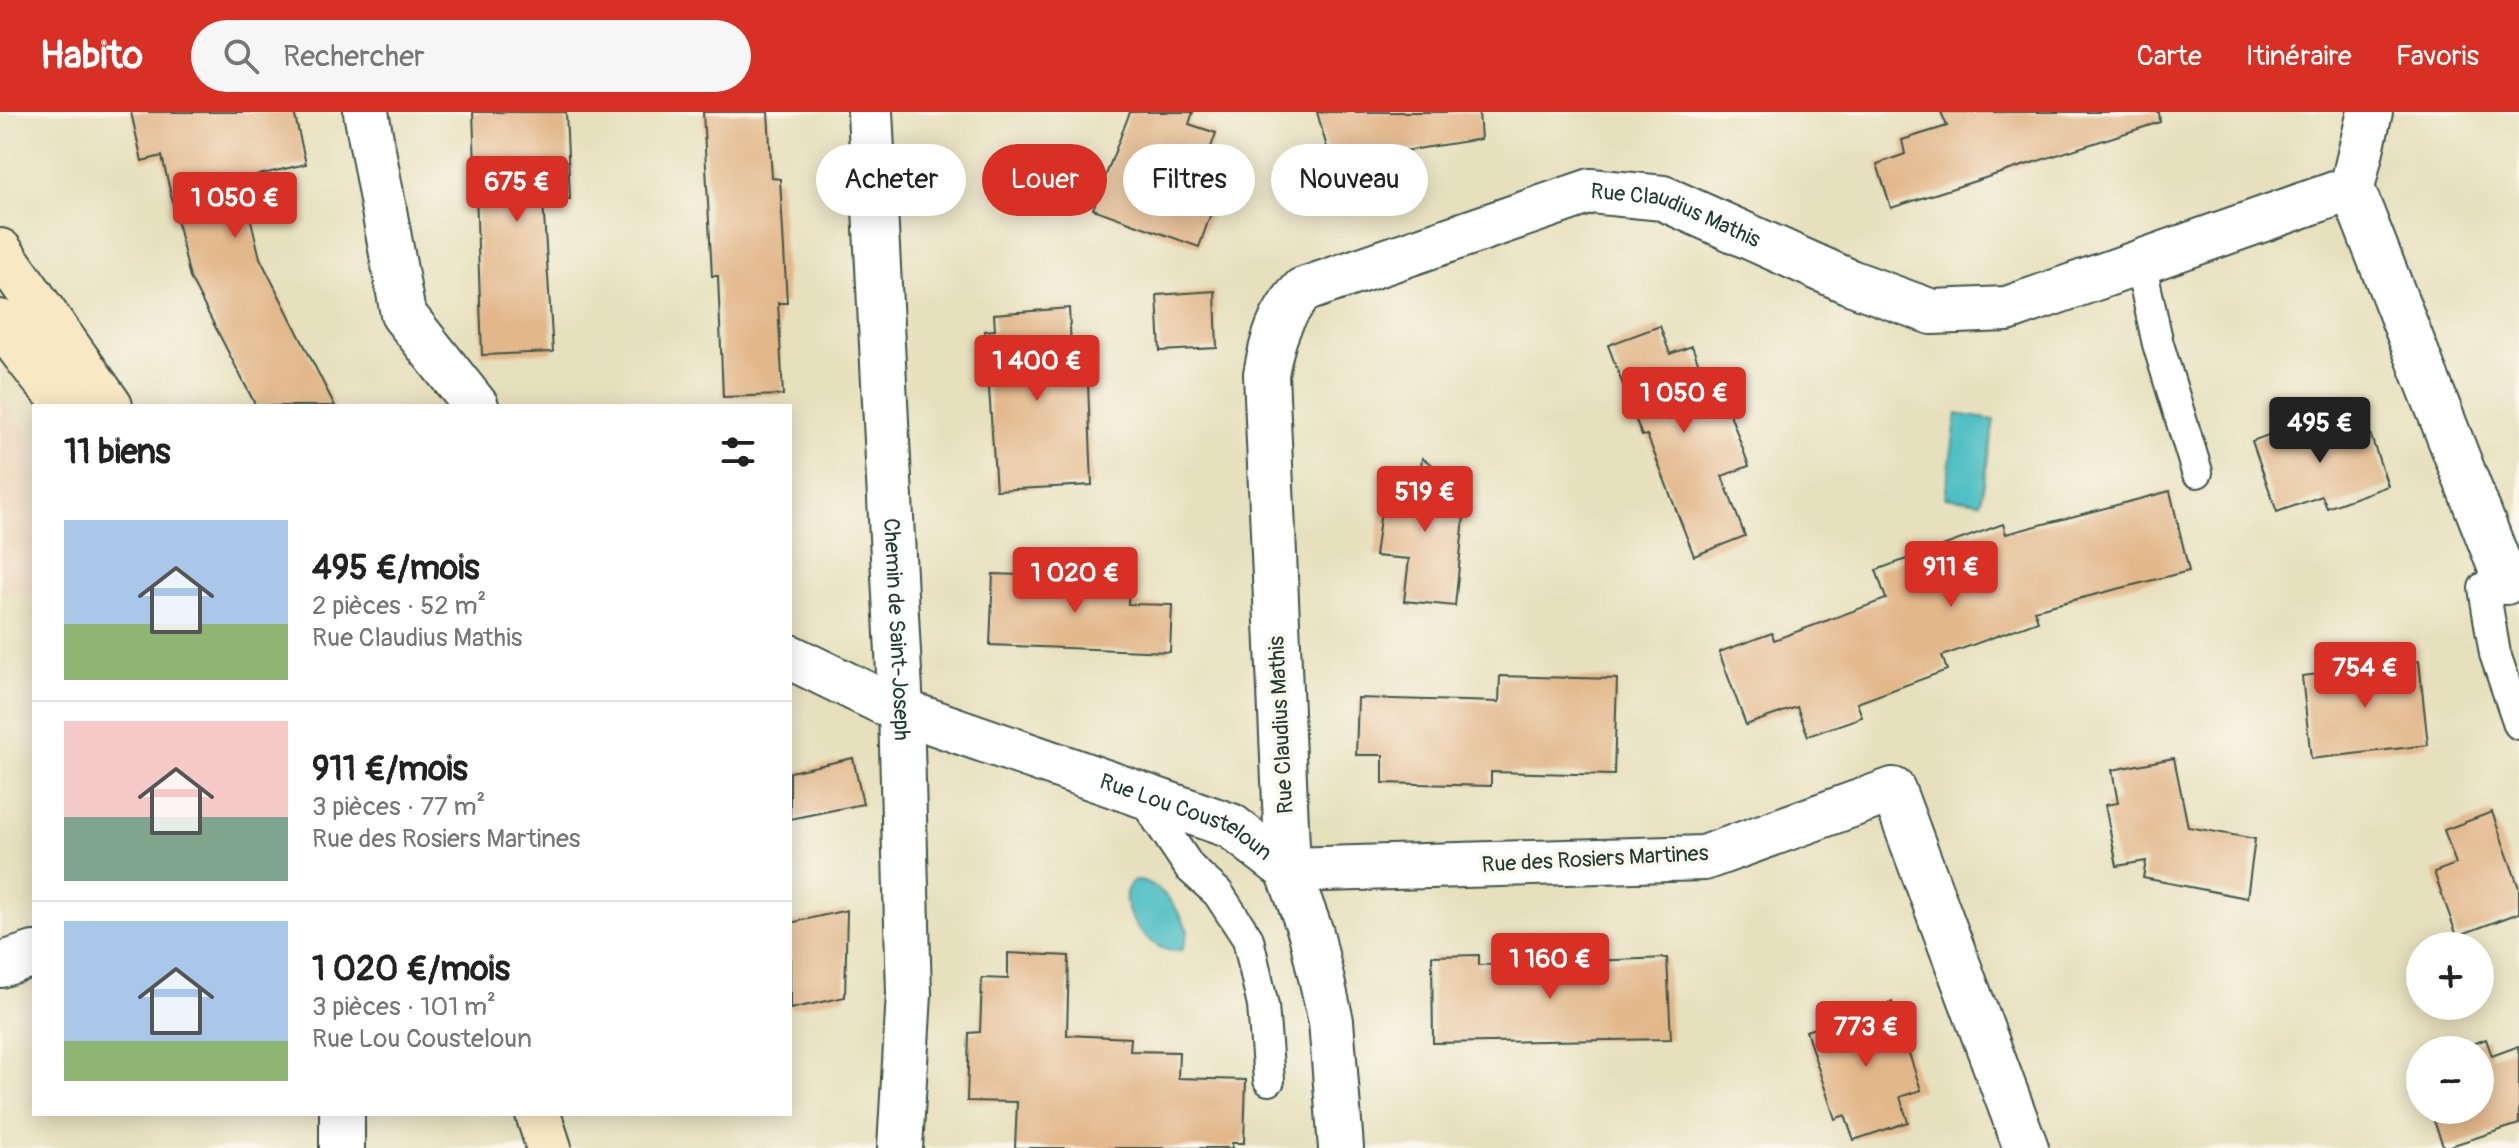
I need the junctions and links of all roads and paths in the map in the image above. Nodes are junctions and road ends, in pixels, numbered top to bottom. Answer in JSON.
{"nodes":[{"id":1,"x":366,"y":112,"type":"edge"},
{"id":2,"x":870,"y":112,"type":"edge"},
{"id":3,"x":2370,"y":112,"type":"edge"},
{"id":4,"x":2352,"y":188,"type":"junction"},
{"id":5,"x":0,"y":251,"type":"edge"},
{"id":6,"x":2140,"y":262,"type":"junction"},
{"id":7,"x":0,"y":322,"type":"edge"},
{"id":8,"x":67,"y":404,"type":"edge"},
{"id":9,"x":109,"y":404,"type":"edge"},
{"id":10,"x":474,"y":404,"type":"edge"},
{"id":11,"x":2197,"y":472,"type":"dead end"},
{"id":12,"x":2506,"y":582,"type":"joint"},
{"id":13,"x":792,"y":658,"type":"edge"},
{"id":14,"x":901,"y":711,"type":"junction"},
{"id":15,"x":2519,"y":724,"type":"edge"},
{"id":16,"x":1141,"y":795,"type":"junction"},
{"id":17,"x":1288,"y":870,"type":"junction"},
{"id":18,"x":32,"y":955,"type":"edge"},
{"id":19,"x":0,"y":965,"type":"edge"},
{"id":20,"x":1269,"y":1080,"type":"dead end"},
{"id":21,"x":342,"y":1116,"type":"edge"},
{"id":22,"x":539,"y":1116,"type":"edge"},
{"id":23,"x":342,"y":1148,"type":"edge"},
{"id":24,"x":549,"y":1148,"type":"edge"},
{"id":25,"x":900,"y":1148,"type":"edge"},
{"id":26,"x":1341,"y":1148,"type":"edge"},
{"id":27,"x":2026,"y":1148,"type":"edge"}],
"edges":[{"from":1,"to":10,"type":"street"},
{"from":2,"to":14,"type":"street","name":"Chemin de Saint-Joseph"},
{"from":3,"to":4,"type":"street"},
{"from":4,"to":6,"type":"street","name":"Rue Claudius Mathis"},
{"from":4,"to":12,"type":"street"},
{"from":5,"to":9,"type":"street"},
{"from":6,"to":11,"type":"lane"},
{"from":6,"to":17,"type":"street","name":"Rue Claudius Mathis"},
{"from":7,"to":8,"type":"street"},
{"from":12,"to":15,"type":"lane"},
{"from":13,"to":14,"type":"street","name":"Rue Lou Cousteloun"},
{"from":14,"to":16,"type":"street","name":"Rue Lou Cousteloun"},
{"from":14,"to":25,"type":"street","name":"Chemin de Saint-Joseph"},
{"from":16,"to":17,"type":"street","name":"Rue Lou Cousteloun"},
{"from":16,"to":20,"type":"lane"},
{"from":17,"to":26,"type":"street","name":"Rue Lou Cousteloun"},
{"from":17,"to":27,"type":"street","name":"Rue des Rosiers Martines"},
{"from":18,"to":19,"type":"street"},
{"from":21,"to":23,"type":"street"},
{"from":22,"to":24,"type":"street"}]}
